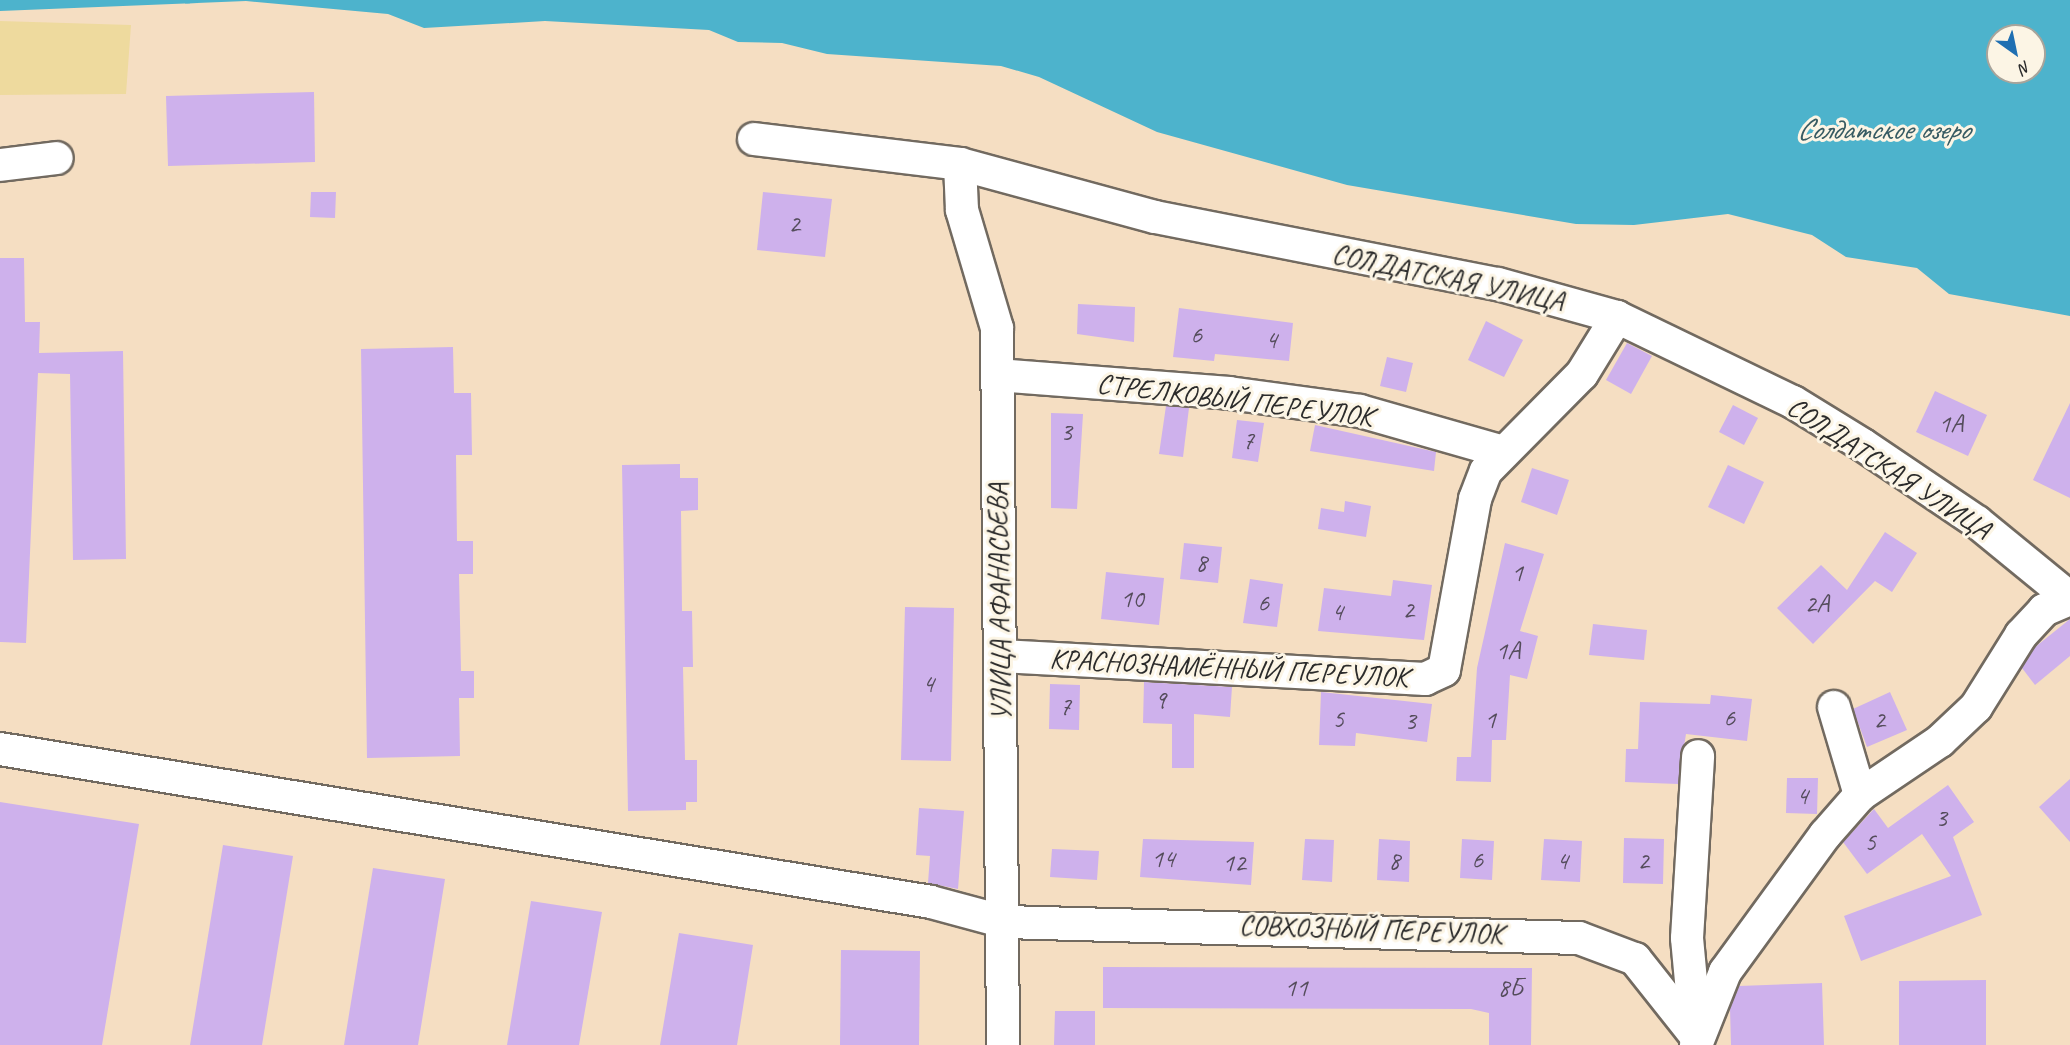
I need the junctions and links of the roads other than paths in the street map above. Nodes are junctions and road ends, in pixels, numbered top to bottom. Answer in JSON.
{"nodes":[{"id":1,"x":754,"y":139,"type":"dead end"},
{"id":2,"x":57,"y":158,"type":"dead end"},
{"id":3,"x":960,"y":164,"type":"junction"},
{"id":4,"x":0,"y":165,"type":"edge"},
{"id":5,"x":1617,"y":317,"type":"junction"},
{"id":6,"x":997,"y":375,"type":"junction"},
{"id":7,"x":1503,"y":452,"type":"junction"},
{"id":8,"x":2070,"y":598,"type":"edge"},
{"id":9,"x":1001,"y":656,"type":"junction"},
{"id":10,"x":1834,"y":707,"type":"dead end"},
{"id":11,"x":0,"y":749,"type":"edge"},
{"id":12,"x":1698,"y":756,"type":"dead end"},
{"id":13,"x":1860,"y":795,"type":"junction"},
{"id":14,"x":1005,"y":922,"type":"junction"},
{"id":15,"x":1696,"y":1041,"type":"edge"},
{"id":16,"x":1003,"y":1045,"type":"edge"}],
"edges":[{"from":1,"to":3,"type":"street","name":"СОЛДАТСКАЯ УЛИЦА"},
{"from":2,"to":4,"type":"street"},
{"from":3,"to":5,"type":"street","name":"СОЛДАТСКАЯ УЛИЦА"},
{"from":3,"to":6,"type":"street","name":"УЛИЦА АФАНАСЬЕВА"},
{"from":5,"to":7,"type":"street","name":"КРАСНОЗНАМЁННЫЙ ПЕРЕУЛОК"},
{"from":5,"to":8,"type":"street","name":"СОЛДАТСКАЯ УЛИЦА"},
{"from":6,"to":7,"type":"street","name":"СТРЕЛКОВЫЙ ПЕРЕУЛОК"},
{"from":6,"to":9,"type":"street","name":"УЛИЦА АФАНАСЬЕВА"},
{"from":7,"to":9,"type":"street","name":"КРАСНОЗНАМЁННЫЙ ПЕРЕУЛОК"},
{"from":8,"to":13,"type":"street"},
{"from":9,"to":14,"type":"street","name":"УЛИЦА АФАНАСЬЕВА"},
{"from":10,"to":13,"type":"street"},
{"from":11,"to":14,"type":"street","name":"СОВХОЗНЫЙ ПЕРЕУЛОК"},
{"from":12,"to":15,"type":"street"},
{"from":13,"to":15,"type":"street"},
{"from":14,"to":15,"type":"street","name":"СОВХОЗНЫЙ ПЕРЕУЛОК"},
{"from":14,"to":16,"type":"street","name":"УЛИЦА АФАНАСЬЕВА"}]}
